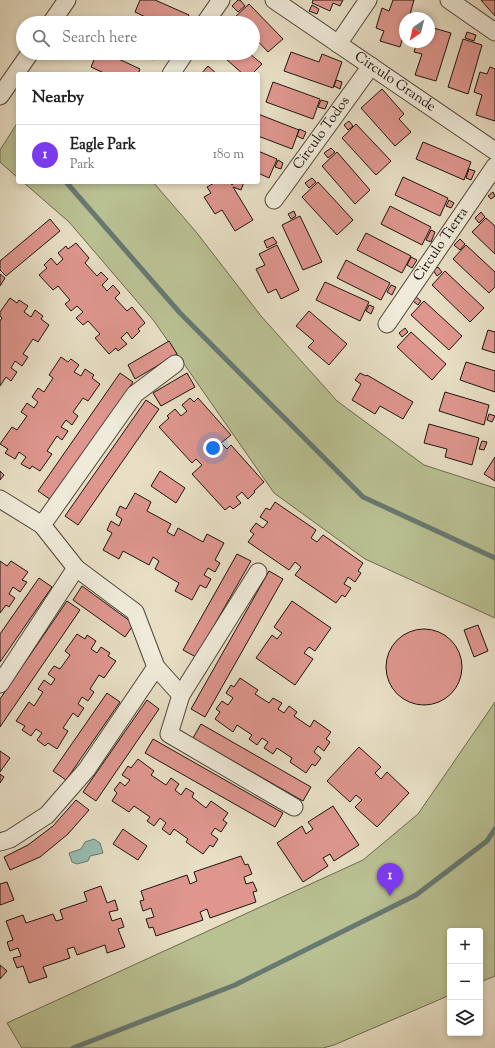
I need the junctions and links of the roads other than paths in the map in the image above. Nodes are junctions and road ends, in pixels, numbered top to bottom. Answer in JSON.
{"nodes":[{"id":1,"x":67,"y":0,"type":"edge"},
{"id":2,"x":221,"y":0,"type":"edge"},
{"id":3,"x":274,"y":0,"type":"edge"},
{"id":4,"x":368,"y":0,"type":"edge"},
{"id":5,"x":449,"y":0,"type":"edge"},
{"id":6,"x":56,"y":16,"type":"edge"},
{"id":7,"x":210,"y":16,"type":"edge"},
{"id":8,"x":495,"y":32,"type":"edge"},
{"id":9,"x":338,"y":44,"type":"junction"},
{"id":10,"x":25,"y":60,"type":"edge"},
{"id":11,"x":180,"y":60,"type":"edge"},
{"id":12,"x":370,"y":66,"type":"junction"},
{"id":13,"x":17,"y":72,"type":"edge"},
{"id":14,"x":172,"y":72,"type":"edge"},
{"id":15,"x":16,"y":73,"type":"edge"},
{"id":16,"x":0,"y":96,"type":"edge"},
{"id":17,"x":495,"y":151,"type":"edge"},
{"id":18,"x":495,"y":166,"type":"edge"},
{"id":19,"x":274,"y":200,"type":"dead end"},
{"id":20,"x":387,"y":324,"type":"dead end"},
{"id":21,"x":175,"y":364,"type":"dead end"},
{"id":22,"x":0,"y":499,"type":"edge"},
{"id":23,"x":42,"y":525,"type":"junction"},
{"id":24,"x":76,"y":568,"type":"junction"},
{"id":25,"x":258,"y":572,"type":"dead end"},
{"id":26,"x":156,"y":667,"type":"junction"},
{"id":27,"x":0,"y":684,"type":"edge"},
{"id":28,"x":181,"y":695,"type":"junction"},
{"id":29,"x":294,"y":807,"type":"dead end"},
{"id":30,"x":0,"y":842,"type":"edge"}],
"edges":[{"from":1,"to":6,"type":"street"},
{"from":2,"to":7,"type":"street"},
{"from":3,"to":9,"type":"street","name":"Circulo Grande"},
{"from":4,"to":9,"type":"street"},
{"from":5,"to":8,"type":"street"},
{"from":9,"to":12,"type":"street","name":"Circulo Grande"},
{"from":10,"to":13,"type":"street"},
{"from":11,"to":14,"type":"street"},
{"from":12,"to":17,"type":"street","name":"Circulo Grande"},
{"from":12,"to":19,"type":"street","name":"Circulo Todos"},
{"from":15,"to":16,"type":"street"},
{"from":18,"to":20,"type":"street","name":"Circulo Tierra"},
{"from":21,"to":23,"type":"street"},
{"from":22,"to":23,"type":"street"},
{"from":23,"to":24,"type":"street"},
{"from":24,"to":26,"type":"street"},
{"from":24,"to":27,"type":"street"},
{"from":25,"to":28,"type":"street"},
{"from":26,"to":28,"type":"street"},
{"from":26,"to":30,"type":"street"},
{"from":28,"to":29,"type":"street"}]}
